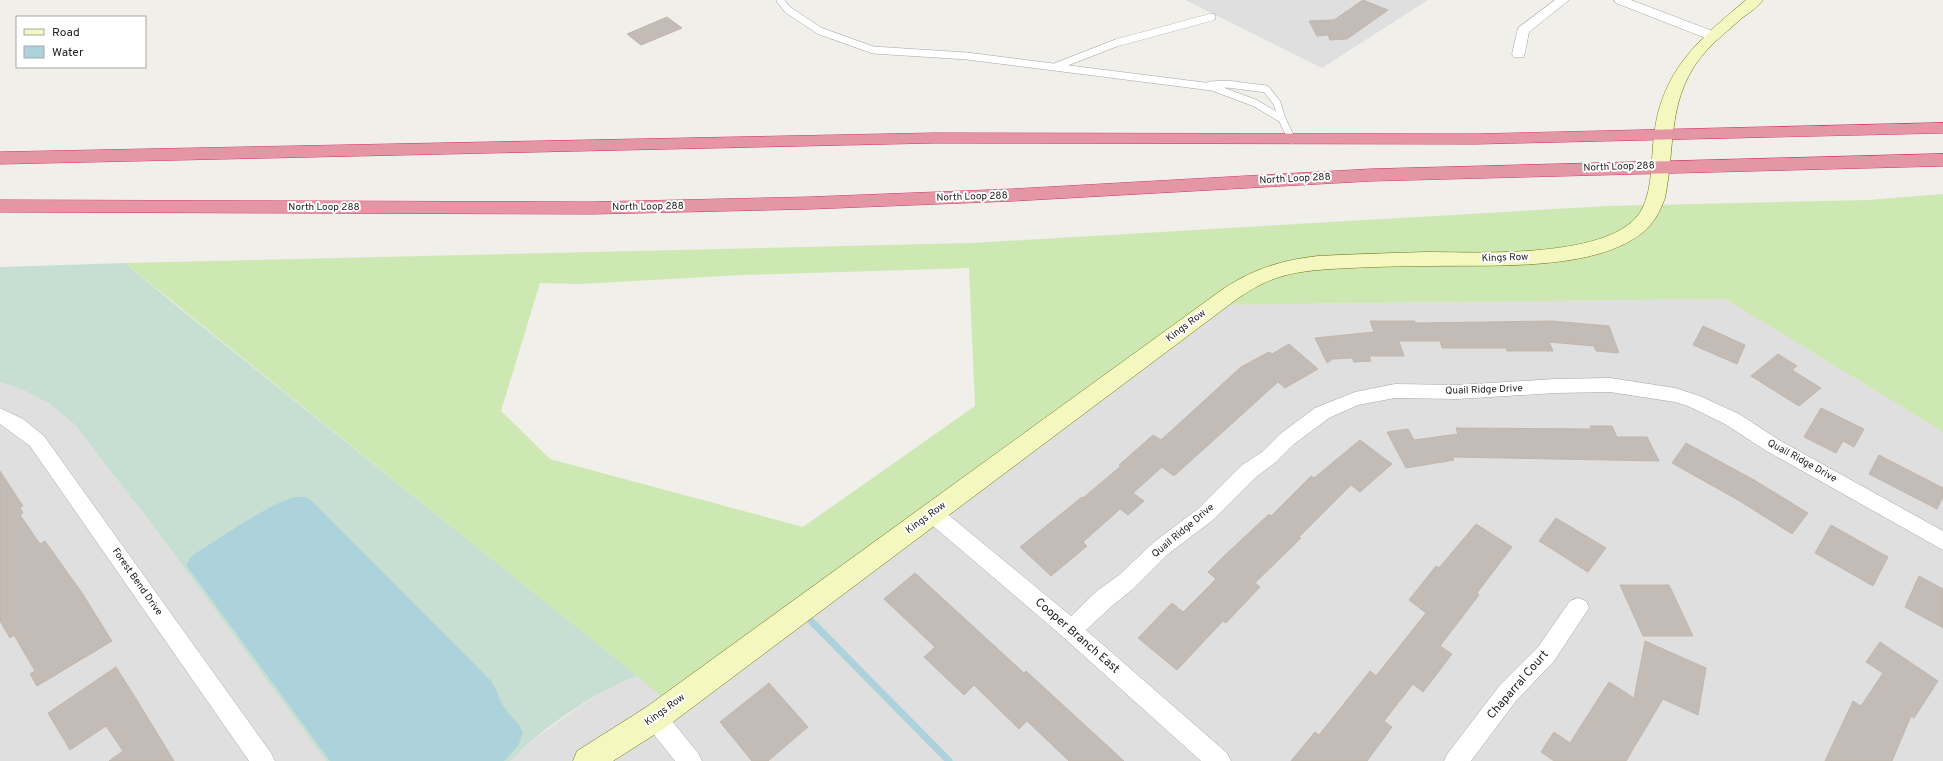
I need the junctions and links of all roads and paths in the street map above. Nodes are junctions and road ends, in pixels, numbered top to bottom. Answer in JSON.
{"nodes":[{"id":1,"x":780,"y":0,"type":"edge"},
{"id":2,"x":1563,"y":0,"type":"edge"},
{"id":3,"x":1620,"y":0,"type":"edge"},
{"id":4,"x":1755,"y":0,"type":"edge"},
{"id":5,"x":1212,"y":17,"type":"dead end"},
{"id":6,"x":1713,"y":36,"type":"junction"},
{"id":7,"x":1519,"y":54,"type":"dead end"},
{"id":8,"x":1056,"y":66,"type":"junction"},
{"id":9,"x":1202,"y":85,"type":"junction"},
{"id":10,"x":1282,"y":119,"type":"junction"},
{"id":11,"x":1943,"y":128,"type":"edge"},
{"id":12,"x":1663,"y":134,"type":"junction"},
{"id":13,"x":1292,"y":140,"type":"junction"},
{"id":14,"x":0,"y":158,"type":"edge"},
{"id":15,"x":1943,"y":160,"type":"edge"},
{"id":16,"x":1661,"y":166,"type":"junction"},
{"id":17,"x":0,"y":206,"type":"edge"},
{"id":18,"x":0,"y":415,"type":"edge"},
{"id":19,"x":932,"y":513,"type":"junction"},
{"id":20,"x":1943,"y":541,"type":"edge"},
{"id":21,"x":1578,"y":608,"type":"dead end"},
{"id":22,"x":1071,"y":630,"type":"junction"},
{"id":23,"x":655,"y":718,"type":"junction"},
{"id":24,"x":263,"y":761,"type":"edge"},
{"id":25,"x":587,"y":761,"type":"edge"},
{"id":26,"x":690,"y":761,"type":"edge"},
{"id":27,"x":1219,"y":761,"type":"edge"},
{"id":28,"x":1456,"y":761,"type":"edge"}],
"edges":[{"from":1,"to":8,"type":"lane"},
{"from":2,"to":7,"type":"street"},
{"from":3,"to":6,"type":"street"},
{"from":4,"to":6,"type":"street","name":"Kings Row"},
{"from":5,"to":8,"type":"lane"},
{"from":6,"to":12,"type":"street","name":"Kings Row"},
{"from":8,"to":9,"type":"lane"},
{"from":9,"to":10,"type":"lane"},
{"from":9,"to":10,"type":"lane"},
{"from":10,"to":13,"type":"lane"},
{"from":11,"to":12,"type":"highway"},
{"from":12,"to":13,"type":"highway"},
{"from":12,"to":16,"type":"street","name":"Kings Row"},
{"from":13,"to":14,"type":"highway"},
{"from":15,"to":16,"type":"highway","name":"North Loop 288"},
{"from":16,"to":17,"type":"highway","name":"North Loop 288"},
{"from":16,"to":19,"type":"street","name":"Kings Row"},
{"from":18,"to":24,"type":"street","name":"Forest Bend Drive"},
{"from":19,"to":22,"type":"street","name":"Cooper Branch East"},
{"from":19,"to":23,"type":"street","name":"Kings Row"},
{"from":20,"to":22,"type":"street","name":"Quail Ridge Drive"},
{"from":21,"to":28,"type":"street","name":"Chaparral Court"},
{"from":22,"to":27,"type":"street","name":"Cooper Branch East"},
{"from":23,"to":25,"type":"street","name":"Kings Row"},
{"from":23,"to":26,"type":"street"}]}
